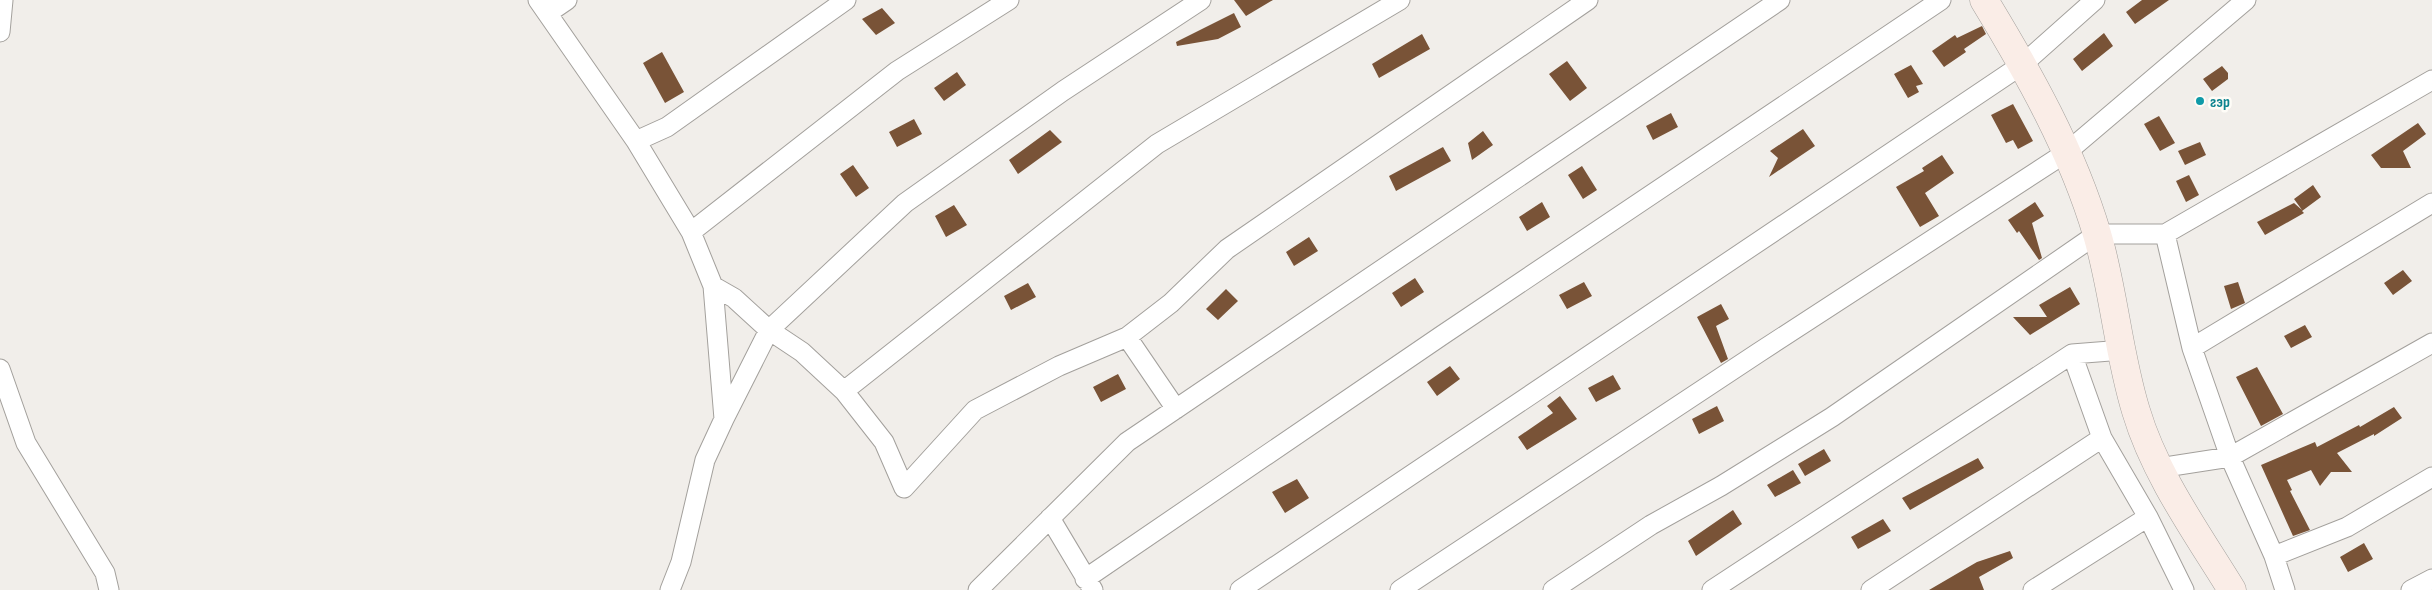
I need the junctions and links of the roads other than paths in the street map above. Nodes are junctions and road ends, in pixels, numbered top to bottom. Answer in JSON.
{"nodes":[{"id":1,"x":3,"y":0,"type":"edge"},
{"id":2,"x":568,"y":0,"type":"edge"},
{"id":3,"x":846,"y":0,"type":"edge"},
{"id":4,"x":1008,"y":0,"type":"edge"},
{"id":5,"x":1201,"y":0,"type":"edge"},
{"id":6,"x":1400,"y":0,"type":"edge"},
{"id":7,"x":1588,"y":0,"type":"edge"},
{"id":8,"x":1780,"y":0,"type":"edge"},
{"id":9,"x":1941,"y":0,"type":"edge"},
{"id":10,"x":1984,"y":0,"type":"edge"},
{"id":11,"x":2095,"y":0,"type":"edge"},
{"id":12,"x":2246,"y":0,"type":"edge"},
{"id":13,"x":543,"y":6,"type":"edge"},
{"id":14,"x":0,"y":32,"type":"edge"},
{"id":15,"x":2023,"y":64,"type":"junction"},
{"id":16,"x":2432,"y":80,"type":"edge"},
{"id":17,"x":636,"y":141,"type":"junction"},
{"id":18,"x":2067,"y":152,"type":"junction"},
{"id":19,"x":2432,"y":203,"type":"edge"},
{"id":20,"x":691,"y":232,"type":"junction"},
{"id":21,"x":2097,"y":234,"type":"junction"},
{"id":22,"x":2165,"y":234,"type":"junction"},
{"id":23,"x":713,"y":286,"type":"junction"},
{"id":24,"x":769,"y":330,"type":"junction"},
{"id":25,"x":1127,"y":337,"type":"junction"},
{"id":26,"x":2432,"y":343,"type":"edge"},
{"id":27,"x":2192,"y":348,"type":"junction"},
{"id":28,"x":2123,"y":350,"type":"junction"},
{"id":29,"x":2072,"y":354,"type":"junction"},
{"id":30,"x":0,"y":369,"type":"edge"},
{"id":31,"x":844,"y":391,"type":"junction"},
{"id":32,"x":1176,"y":409,"type":"junction"},
{"id":33,"x":724,"y":418,"type":"junction"},
{"id":34,"x":2102,"y":438,"type":"junction"},
{"id":35,"x":2230,"y":456,"type":"junction"},
{"id":36,"x":2159,"y":468,"type":"junction"},
{"id":37,"x":2432,"y":477,"type":"edge"},
{"id":38,"x":2148,"y":517,"type":"junction"},
{"id":39,"x":1050,"y":518,"type":"junction"},
{"id":40,"x":2274,"y":556,"type":"junction"},
{"id":41,"x":2432,"y":578,"type":"edge"},
{"id":42,"x":1089,"y":584,"type":"edge"},
{"id":43,"x":109,"y":590,"type":"edge"},
{"id":44,"x":670,"y":590,"type":"edge"},
{"id":45,"x":978,"y":590,"type":"edge"},
{"id":46,"x":1240,"y":590,"type":"edge"},
{"id":47,"x":1400,"y":590,"type":"edge"},
{"id":48,"x":1554,"y":590,"type":"edge"},
{"id":49,"x":1712,"y":590,"type":"edge"},
{"id":50,"x":1871,"y":590,"type":"edge"},
{"id":51,"x":2033,"y":590,"type":"edge"},
{"id":52,"x":2184,"y":590,"type":"edge"},
{"id":53,"x":2232,"y":590,"type":"edge"},
{"id":54,"x":2286,"y":590,"type":"edge"},
{"id":55,"x":2411,"y":590,"type":"edge"}],
"edges":[{"from":1,"to":14,"type":"street"},
{"from":2,"to":13,"type":"street"},
{"from":3,"to":17,"type":"street"},
{"from":4,"to":20,"type":"street"},
{"from":5,"to":24,"type":"street"},
{"from":6,"to":31,"type":"street"},
{"from":7,"to":25,"type":"street"},
{"from":8,"to":32,"type":"street"},
{"from":9,"to":42,"type":"street"},
{"from":10,"to":15,"type":"street"},
{"from":11,"to":15,"type":"street"},
{"from":12,"to":18,"type":"street"},
{"from":13,"to":17,"type":"street"},
{"from":15,"to":18,"type":"street"},
{"from":15,"to":46,"type":"street"},
{"from":16,"to":22,"type":"street"},
{"from":17,"to":20,"type":"street"},
{"from":18,"to":21,"type":"street"},
{"from":18,"to":47,"type":"street"},
{"from":19,"to":27,"type":"street"},
{"from":20,"to":23,"type":"street"},
{"from":21,"to":22,"type":"street"},
{"from":21,"to":28,"type":"street"},
{"from":21,"to":48,"type":"street"},
{"from":22,"to":27,"type":"street"},
{"from":23,"to":24,"type":"street"},
{"from":23,"to":33,"type":"street"},
{"from":24,"to":31,"type":"street"},
{"from":24,"to":33,"type":"street"},
{"from":25,"to":31,"type":"street"},
{"from":25,"to":32,"type":"street"},
{"from":26,"to":35,"type":"street"},
{"from":27,"to":35,"type":"street"},
{"from":28,"to":29,"type":"street"},
{"from":28,"to":36,"type":"street"},
{"from":29,"to":34,"type":"street"},
{"from":29,"to":49,"type":"street"},
{"from":30,"to":43,"type":"street"},
{"from":32,"to":39,"type":"street"},
{"from":33,"to":44,"type":"street"},
{"from":34,"to":38,"type":"street"},
{"from":34,"to":50,"type":"street"},
{"from":35,"to":36,"type":"street"},
{"from":35,"to":40,"type":"street"},
{"from":36,"to":53,"type":"street"},
{"from":37,"to":40,"type":"street"},
{"from":38,"to":51,"type":"street"},
{"from":38,"to":52,"type":"street"},
{"from":39,"to":42,"type":"street"},
{"from":39,"to":45,"type":"street"},
{"from":40,"to":54,"type":"street"},
{"from":41,"to":55,"type":"street"}]}
